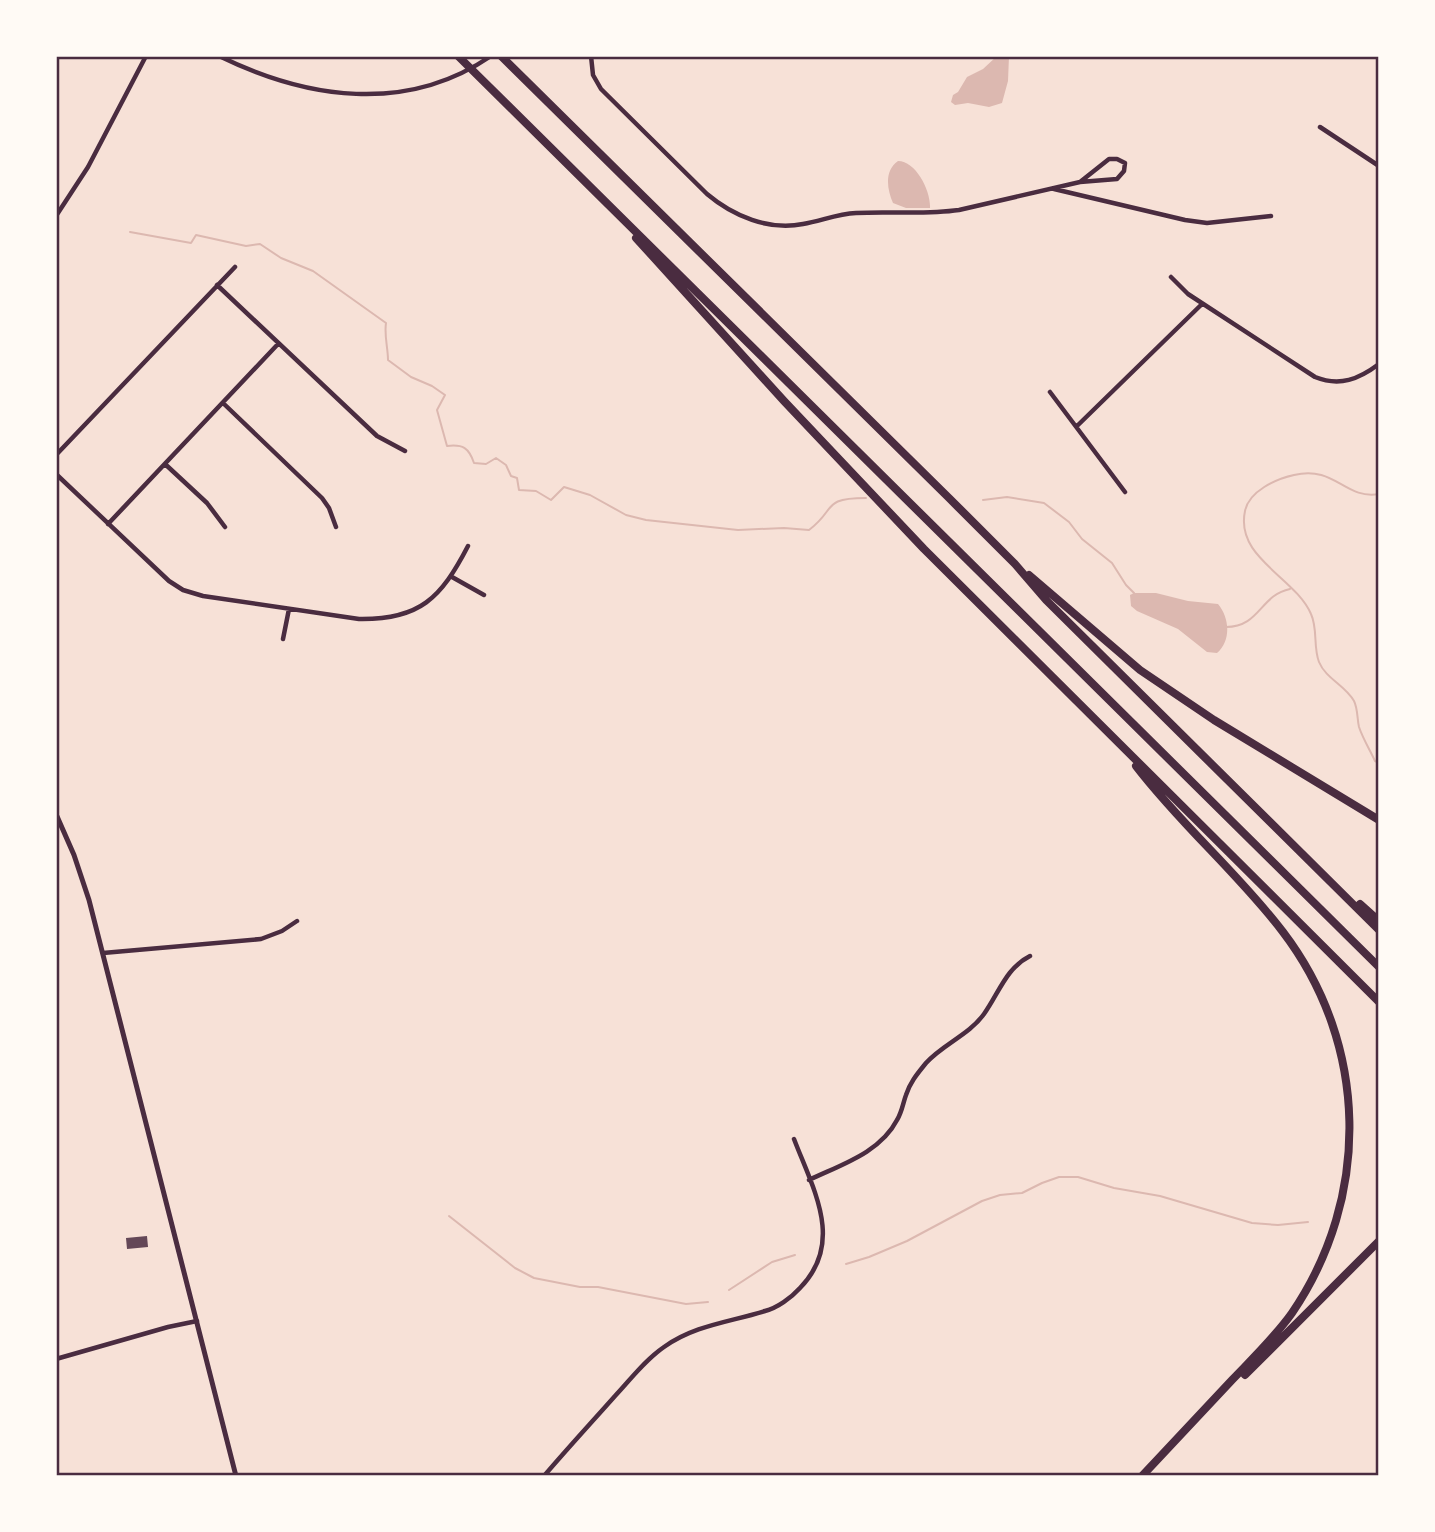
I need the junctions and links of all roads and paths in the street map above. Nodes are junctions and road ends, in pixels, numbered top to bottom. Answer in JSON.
{"nodes":[{"id":1,"x":146,"y":56,"type":"edge"},
{"id":2,"x":219,"y":56,"type":"edge"},
{"id":3,"x":458,"y":56,"type":"edge"},
{"id":4,"x":491,"y":56,"type":"edge"},
{"id":5,"x":501,"y":56,"type":"edge"},
{"id":6,"x":591,"y":56,"type":"edge"},
{"id":7,"x":1320,"y":127,"type":"dead end"},
{"id":8,"x":1379,"y":166,"type":"edge"},
{"id":9,"x":1080,"y":182,"type":"junction"},
{"id":10,"x":1046,"y":189,"type":"junction"},
{"id":11,"x":594,"y":191,"type":"junction"},
{"id":12,"x":56,"y":216,"type":"edge"},
{"id":13,"x":1271,"y":216,"type":"dead end"},
{"id":14,"x":235,"y":267,"type":"dead end"},
{"id":15,"x":1171,"y":277,"type":"dead end"},
{"id":16,"x":217,"y":285,"type":"junction"},
{"id":17,"x":1202,"y":304,"type":"junction"},
{"id":18,"x":278,"y":344,"type":"junction"},
{"id":19,"x":1379,"y":364,"type":"edge"},
{"id":20,"x":1050,"y":392,"type":"dead end"},
{"id":21,"x":223,"y":403,"type":"junction"},
{"id":22,"x":1077,"y":426,"type":"junction"},
{"id":23,"x":405,"y":451,"type":"dead end"},
{"id":24,"x":56,"y":455,"type":"edge"},
{"id":25,"x":164,"y":464,"type":"junction"},
{"id":26,"x":56,"y":474,"type":"edge"},
{"id":27,"x":1125,"y":492,"type":"dead end"},
{"id":28,"x":108,"y":524,"type":"junction"},
{"id":29,"x":225,"y":527,"type":"dead end"},
{"id":30,"x":336,"y":527,"type":"dead end"},
{"id":31,"x":468,"y":546,"type":"dead end"},
{"id":32,"x":1016,"y":564,"type":"junction"},
{"id":33,"x":452,"y":577,"type":"junction"},
{"id":34,"x":484,"y":595,"type":"dead end"},
{"id":35,"x":289,"y":609,"type":"junction"},
{"id":36,"x":283,"y":639,"type":"dead end"},
{"id":37,"x":1117,"y":742,"type":"junction"},
{"id":38,"x":56,"y":814,"type":"edge"},
{"id":39,"x":1379,"y":820,"type":"edge"},
{"id":40,"x":1295,"y":845,"type":"junction"},
{"id":41,"x":296,"y":921,"type":"dead end"},
{"id":42,"x":1379,"y":921,"type":"edge"},
{"id":43,"x":1379,"y":930,"type":"edge"},
{"id":44,"x":103,"y":953,"type":"junction"},
{"id":45,"x":1030,"y":956,"type":"dead end"},
{"id":46,"x":1379,"y":967,"type":"edge"},
{"id":47,"x":1379,"y":1002,"type":"edge"},
{"id":48,"x":794,"y":1139,"type":"dead end"},
{"id":49,"x":809,"y":1180,"type":"junction"},
{"id":50,"x":1379,"y":1241,"type":"edge"},
{"id":51,"x":197,"y":1321,"type":"junction"},
{"id":52,"x":56,"y":1359,"type":"edge"},
{"id":53,"x":236,"y":1476,"type":"edge"},
{"id":54,"x":544,"y":1476,"type":"edge"},
{"id":55,"x":1142,"y":1476,"type":"edge"}],
"edges":[{"from":1,"to":12,"type":"street"},
{"from":2,"to":4,"type":"street"},
{"from":3,"to":11,"type":"highway"},
{"from":5,"to":32,"type":"highway"},
{"from":6,"to":10,"type":"street"},
{"from":7,"to":8,"type":"street"},
{"from":9,"to":9,"type":"street"},
{"from":9,"to":10,"type":"street"},
{"from":10,"to":13,"type":"street"},
{"from":11,"to":37,"type":"highway"},
{"from":11,"to":46,"type":"highway"},
{"from":14,"to":16,"type":"street"},
{"from":15,"to":17,"type":"street"},
{"from":16,"to":18,"type":"street"},
{"from":16,"to":24,"type":"street"},
{"from":17,"to":19,"type":"street"},
{"from":17,"to":22,"type":"street"},
{"from":18,"to":21,"type":"street"},
{"from":18,"to":23,"type":"street"},
{"from":20,"to":22,"type":"street"},
{"from":21,"to":25,"type":"street"},
{"from":21,"to":30,"type":"street"},
{"from":22,"to":27,"type":"street"},
{"from":25,"to":28,"type":"street"},
{"from":25,"to":29,"type":"street"},
{"from":26,"to":28,"type":"street"},
{"from":28,"to":35,"type":"street"},
{"from":31,"to":33,"type":"street"},
{"from":32,"to":39,"type":"highway"},
{"from":32,"to":40,"type":"highway"},
{"from":33,"to":34,"type":"street"},
{"from":33,"to":35,"type":"street"},
{"from":35,"to":36,"type":"street"},
{"from":37,"to":47,"type":"highway"},
{"from":37,"to":55,"type":"highway"},
{"from":38,"to":44,"type":"street"},
{"from":40,"to":42,"type":"highway"},
{"from":40,"to":43,"type":"highway"},
{"from":41,"to":44,"type":"street"},
{"from":44,"to":51,"type":"street"},
{"from":45,"to":49,"type":"street"},
{"from":48,"to":49,"type":"street"},
{"from":49,"to":54,"type":"street"},
{"from":50,"to":55,"type":"highway"},
{"from":51,"to":52,"type":"street"},
{"from":51,"to":53,"type":"street"}]}
